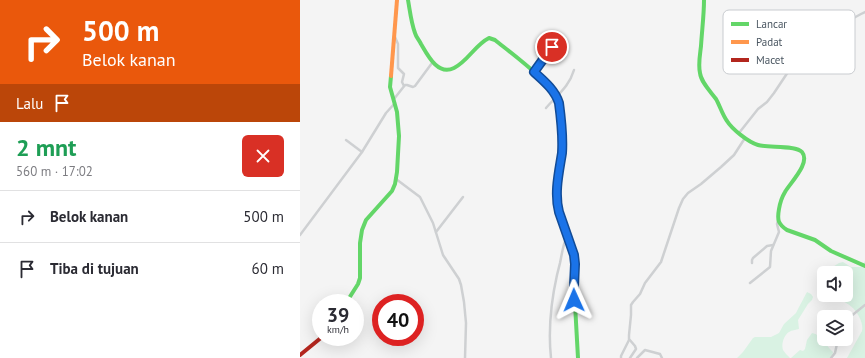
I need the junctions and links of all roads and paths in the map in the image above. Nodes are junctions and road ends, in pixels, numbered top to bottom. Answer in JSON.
{"nodes":[{"id":1,"x":397,"y":0,"type":"edge"},
{"id":2,"x":408,"y":0,"type":"edge"},
{"id":3,"x":704,"y":0,"type":"edge"},
{"id":4,"x":865,"y":12,"type":"edge"},
{"id":5,"x":855,"y":17,"type":"edge"},
{"id":6,"x":395,"y":34,"type":"junction"},
{"id":7,"x":561,"y":34,"type":"dead end"},
{"id":8,"x":432,"y":63,"type":"junction"},
{"id":9,"x":574,"y":70,"type":"dead end"},
{"id":10,"x":534,"y":72,"type":"junction"},
{"id":11,"x":787,"y":74,"type":"edge"},
{"id":12,"x":404,"y":86,"type":"junction"},
{"id":13,"x":556,"y":96,"type":"junction"},
{"id":14,"x":395,"y":101,"type":"junction"},
{"id":15,"x":546,"y":108,"type":"dead end"},
{"id":16,"x":739,"y":133,"type":"junction"},
{"id":17,"x":745,"y":138,"type":"junction"},
{"id":18,"x":346,"y":140,"type":"dead end"},
{"id":19,"x":362,"y":152,"type":"junction"},
{"id":20,"x":396,"y":179,"type":"junction"},
{"id":21,"x":463,"y":197,"type":"dead end"},
{"id":22,"x":778,"y":221,"type":"junction"},
{"id":23,"x":436,"y":232,"type":"junction"},
{"id":24,"x":300,"y":235,"type":"edge"},
{"id":25,"x":567,"y":235,"type":"junction"},
{"id":26,"x":773,"y":245,"type":"junction"},
{"id":27,"x":752,"y":263,"type":"dead end"},
{"id":28,"x":865,"y":266,"type":"edge"},
{"id":29,"x":750,"y":283,"type":"dead end"},
{"id":30,"x":352,"y":294,"type":"edge"},
{"id":31,"x":865,"y":305,"type":"edge"},
{"id":32,"x":853,"y":315,"type":"edge"},
{"id":33,"x":629,"y":339,"type":"junction"},
{"id":34,"x":312,"y":345,"type":"edge"},
{"id":35,"x":836,"y":346,"type":"edge"},
{"id":36,"x":300,"y":355,"type":"edge"},
{"id":37,"x":465,"y":358,"type":"edge"},
{"id":38,"x":551,"y":358,"type":"edge"},
{"id":39,"x":578,"y":358,"type":"edge"},
{"id":40,"x":621,"y":358,"type":"edge"},
{"id":41,"x":630,"y":358,"type":"edge"},
{"id":42,"x":637,"y":358,"type":"edge"},
{"id":43,"x":662,"y":358,"type":"edge"},
{"id":44,"x":831,"y":358,"type":"edge"}],
"edges":[{"from":1,"to":6,"type":"street"},
{"from":2,"to":8,"type":"street"},
{"from":3,"to":16,"type":"street"},
{"from":4,"to":5,"type":"street"},
{"from":6,"to":12,"type":"street"},
{"from":6,"to":14,"type":"street"},
{"from":7,"to":10,"type":"street"},
{"from":8,"to":10,"type":"street"},
{"from":8,"to":12,"type":"street"},
{"from":9,"to":13,"type":"street"},
{"from":10,"to":13,"type":"street"},
{"from":11,"to":16,"type":"street"},
{"from":12,"to":14,"type":"street"},
{"from":13,"to":15,"type":"street"},
{"from":13,"to":25,"type":"street"},
{"from":14,"to":19,"type":"street"},
{"from":14,"to":20,"type":"street"},
{"from":16,"to":17,"type":"street"},
{"from":17,"to":22,"type":"street"},
{"from":17,"to":33,"type":"street"},
{"from":18,"to":19,"type":"street"},
{"from":19,"to":24,"type":"street"},
{"from":20,"to":23,"type":"street"},
{"from":20,"to":30,"type":"street"},
{"from":21,"to":23,"type":"street"},
{"from":22,"to":26,"type":"street"},
{"from":22,"to":28,"type":"street"},
{"from":23,"to":37,"type":"street"},
{"from":25,"to":38,"type":"street"},
{"from":25,"to":39,"type":"street"},
{"from":26,"to":27,"type":"street"},
{"from":26,"to":29,"type":"street"},
{"from":31,"to":32,"type":"street"},
{"from":33,"to":40,"type":"street"},
{"from":33,"to":41,"type":"street"},
{"from":34,"to":36,"type":"street"},
{"from":35,"to":44,"type":"street"},
{"from":42,"to":43,"type":"street"}]}
